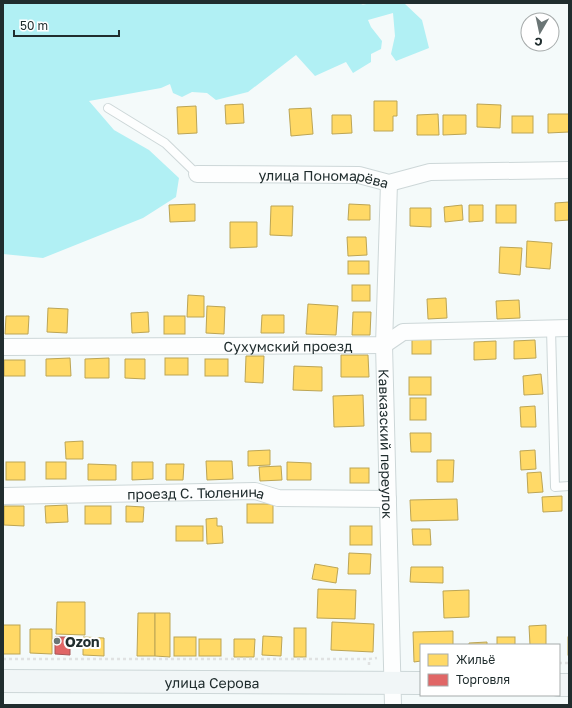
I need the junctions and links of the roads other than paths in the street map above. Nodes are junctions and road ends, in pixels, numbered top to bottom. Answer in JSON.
{"nodes":[{"id":1,"x":108,"y":108,"type":"dead end"},
{"id":2,"x":569,"y":170,"type":"edge"},
{"id":3,"x":197,"y":174,"type":"joint"},
{"id":4,"x":389,"y":183,"type":"junction"},
{"id":5,"x":569,"y":328,"type":"edge"},
{"id":6,"x":551,"y":329,"type":"junction"},
{"id":7,"x":384,"y":345,"type":"junction"},
{"id":8,"x":3,"y":347,"type":"edge"},
{"id":9,"x":569,"y":486,"type":"edge"},
{"id":10,"x":3,"y":496,"type":"edge"},
{"id":11,"x":388,"y":499,"type":"junction"},
{"id":12,"x":3,"y":681,"type":"edge"},
{"id":13,"x":393,"y":683,"type":"junction"},
{"id":14,"x":420,"y":683,"type":"edge"},
{"id":15,"x":394,"y":705,"type":"edge"}],
"edges":[{"from":1,"to":3,"type":"lane"},
{"from":2,"to":4,"type":"street","name":"улица Пономарёва"},
{"from":3,"to":4,"type":"street","name":"улица Пономарёва"},
{"from":4,"to":7,"type":"street","name":"Кавказский переулок"},
{"from":5,"to":6,"type":"street"},
{"from":6,"to":7,"type":"street"},
{"from":6,"to":9,"type":"lane"},
{"from":7,"to":8,"type":"street","name":"Сухумский проезд"},
{"from":7,"to":11,"type":"street","name":"Кавказский переулок"},
{"from":10,"to":11,"type":"street","name":"проезд С. Тюленина"},
{"from":11,"to":13,"type":"street","name":"Кавказский переулок"},
{"from":12,"to":13,"type":"main road","name":"улица Серова"},
{"from":13,"to":14,"type":"main road","name":"улица Серова"},
{"from":13,"to":15,"type":"street","name":"Кавказский переулок"}]}
